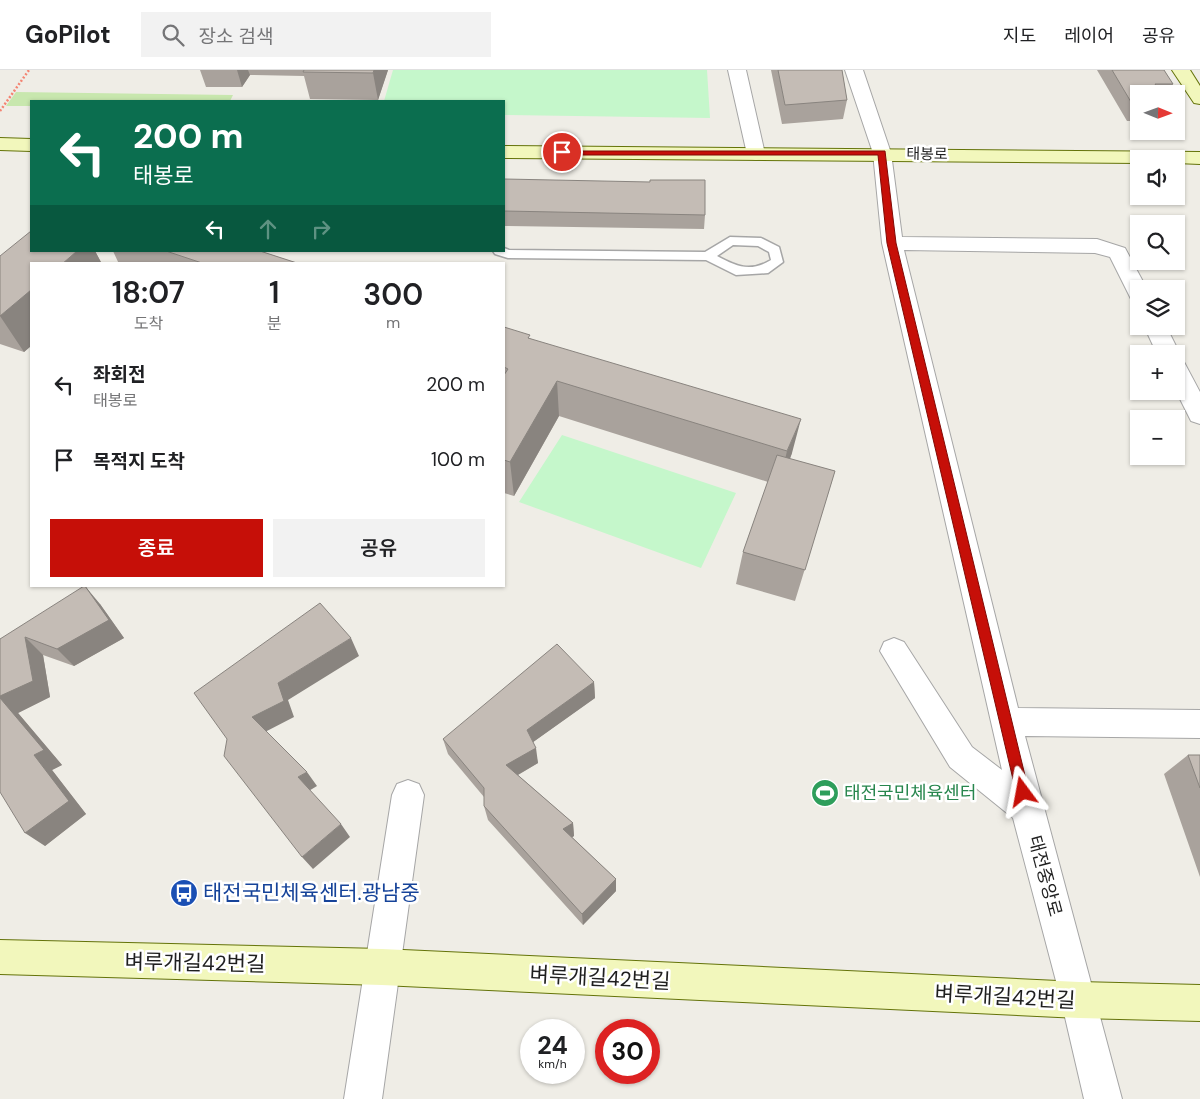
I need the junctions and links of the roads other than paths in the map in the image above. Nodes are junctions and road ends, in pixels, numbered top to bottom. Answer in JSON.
{"nodes":[{"id":1,"x":737,"y":70,"type":"edge"},
{"id":2,"x":854,"y":70,"type":"edge"},
{"id":3,"x":1181,"y":70,"type":"edge"},
{"id":4,"x":1200,"y":99,"type":"edge"},
{"id":5,"x":0,"y":144,"type":"edge"},
{"id":6,"x":30,"y":145,"type":"edge"},
{"id":7,"x":505,"y":152,"type":"edge"},
{"id":8,"x":882,"y":153,"type":"junction"},
{"id":9,"x":756,"y":154,"type":"junction"},
{"id":10,"x":1200,"y":158,"type":"edge"},
{"id":11,"x":892,"y":243,"type":"junction"},
{"id":12,"x":502,"y":252,"type":"edge"},
{"id":13,"x":708,"y":256,"type":"junction"},
{"id":14,"x":1132,"y":280,"type":"edge"},
{"id":15,"x":1185,"y":386,"type":"edge"},
{"id":16,"x":1200,"y":416,"type":"edge"},
{"id":17,"x":894,"y":651,"type":"dead end"},
{"id":18,"x":1006,"y":722,"type":"junction"},
{"id":19,"x":1200,"y":724,"type":"edge"},
{"id":20,"x":408,"y":795,"type":"dead end"},
{"id":21,"x":1027,"y":809,"type":"junction"},
{"id":22,"x":0,"y":958,"type":"edge"},
{"id":23,"x":382,"y":967,"type":"junction"},
{"id":24,"x":1079,"y":1000,"type":"junction"},
{"id":25,"x":1200,"y":1003,"type":"edge"},
{"id":26,"x":363,"y":1099,"type":"edge"},
{"id":27,"x":1103,"y":1099,"type":"edge"}],
"edges":[{"from":1,"to":9,"type":"street"},
{"from":2,"to":8,"type":"street","name":"태전중앙로"},
{"from":3,"to":4,"type":"street"},
{"from":5,"to":6,"type":"street"},
{"from":7,"to":9,"type":"street","name":"태봉로"},
{"from":8,"to":9,"type":"street","name":"태봉로"},
{"from":8,"to":10,"type":"street","name":"태봉로"},
{"from":8,"to":11,"type":"street","name":"태전중앙로"},
{"from":11,"to":14,"type":"street"},
{"from":11,"to":18,"type":"street","name":"태전중앙로"},
{"from":12,"to":13,"type":"lane"},
{"from":13,"to":13,"type":"lane"},
{"from":15,"to":16,"type":"street"},
{"from":17,"to":21,"type":"street"},
{"from":18,"to":19,"type":"street"},
{"from":18,"to":21,"type":"street","name":"태전중앙로"},
{"from":20,"to":23,"type":"street"},
{"from":21,"to":24,"type":"street","name":"태전중앙로"},
{"from":22,"to":23,"type":"street","name":"벼루개길42번길"},
{"from":23,"to":24,"type":"street","name":"벼루개길42번길"},
{"from":23,"to":26,"type":"street"},
{"from":24,"to":25,"type":"street","name":"벼루개길42번길"},
{"from":24,"to":27,"type":"street","name":"태전중앙로"}]}
